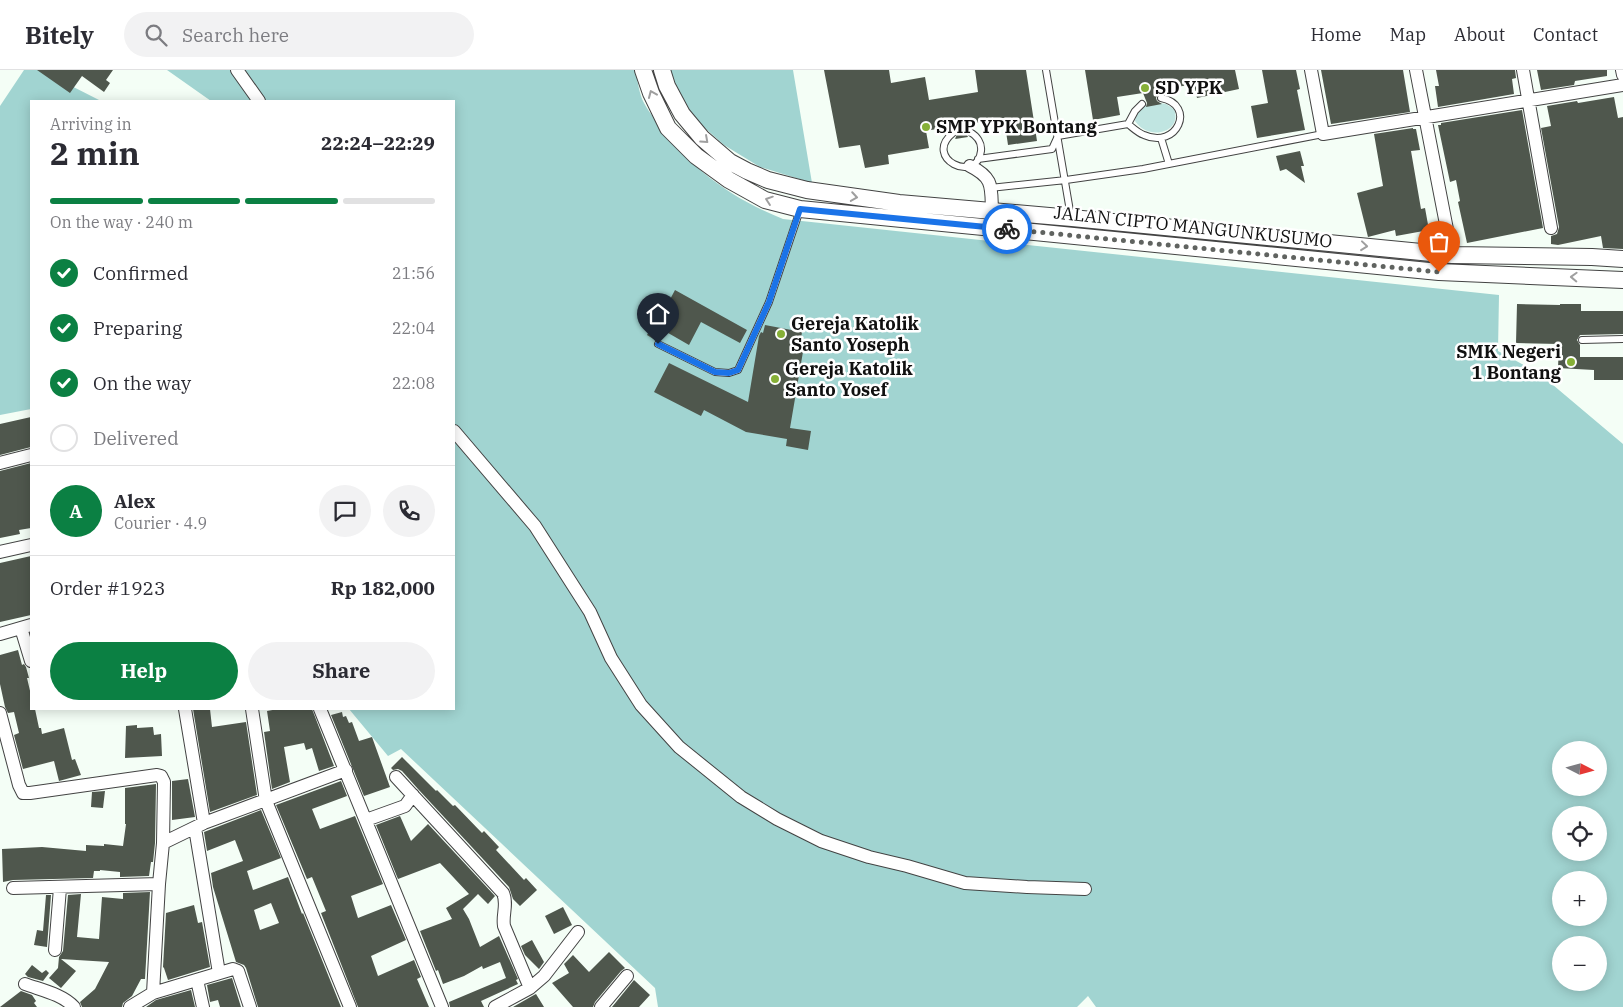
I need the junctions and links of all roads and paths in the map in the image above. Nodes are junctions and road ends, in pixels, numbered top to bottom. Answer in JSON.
{"nodes":[{"id":1,"x":237,"y":70,"type":"edge"},
{"id":2,"x":643,"y":70,"type":"edge"},
{"id":3,"x":662,"y":70,"type":"edge"},
{"id":4,"x":1046,"y":70,"type":"edge"},
{"id":5,"x":1311,"y":70,"type":"edge"},
{"id":6,"x":1416,"y":70,"type":"edge"},
{"id":7,"x":1523,"y":70,"type":"edge"},
{"id":8,"x":1622,"y":70,"type":"edge"},
{"id":9,"x":1623,"y":75,"type":"edge"},
{"id":10,"x":1623,"y":85,"type":"edge"},
{"id":11,"x":1161,"y":98,"type":"dead end"},
{"id":12,"x":258,"y":100,"type":"edge"},
{"id":13,"x":1528,"y":100,"type":"junction"},
{"id":14,"x":1142,"y":104,"type":"dead end"},
{"id":15,"x":1424,"y":118,"type":"junction"},
{"id":16,"x":1128,"y":124,"type":"junction"},
{"id":17,"x":970,"y":132,"type":"dead end"},
{"id":18,"x":953,"y":133,"type":"dead end"},
{"id":19,"x":1323,"y":134,"type":"junction"},
{"id":20,"x":1058,"y":136,"type":"junction"},
{"id":21,"x":1161,"y":138,"type":"junction"},
{"id":22,"x":1052,"y":149,"type":"junction"},
{"id":23,"x":1060,"y":152,"type":"junction"},
{"id":24,"x":974,"y":162,"type":"junction"},
{"id":25,"x":1169,"y":164,"type":"junction"},
{"id":26,"x":1066,"y":180,"type":"junction"},
{"id":27,"x":990,"y":188,"type":"junction"},
{"id":28,"x":800,"y":209,"type":"junction"},
{"id":29,"x":992,"y":211,"type":"junction"},
{"id":30,"x":1072,"y":218,"type":"junction"},
{"id":31,"x":1551,"y":228,"type":"dead end"},
{"id":32,"x":1260,"y":236,"type":"junction"},
{"id":33,"x":1258,"y":254,"type":"junction"},
{"id":34,"x":1452,"y":255,"type":"junction"},
{"id":35,"x":1623,"y":259,"type":"edge"},
{"id":36,"x":1623,"y":280,"type":"edge"},
{"id":37,"x":1623,"y":339,"type":"edge"},
{"id":38,"x":1582,"y":340,"type":"dead end"},
{"id":39,"x":658,"y":344,"type":"dead end"},
{"id":40,"x":455,"y":432,"type":"edge"},
{"id":41,"x":30,"y":455,"type":"edge"},
{"id":42,"x":0,"y":464,"type":"edge"},
{"id":43,"x":30,"y":545,"type":"edge"},
{"id":44,"x":0,"y":552,"type":"edge"},
{"id":45,"x":26,"y":626,"type":"edge"},
{"id":46,"x":0,"y":634,"type":"edge"},
{"id":47,"x":30,"y":654,"type":"edge"},
{"id":48,"x":185,"y":710,"type":"edge"},
{"id":49,"x":252,"y":710,"type":"edge"},
{"id":50,"x":320,"y":710,"type":"edge"},
{"id":51,"x":0,"y":713,"type":"edge"},
{"id":52,"x":346,"y":770,"type":"junction"},
{"id":53,"x":396,"y":777,"type":"dead end"},
{"id":54,"x":413,"y":795,"type":"junction"},
{"id":55,"x":266,"y":801,"type":"junction"},
{"id":56,"x":366,"y":820,"type":"junction"},
{"id":57,"x":199,"y":826,"type":"junction"},
{"id":58,"x":164,"y":842,"type":"junction"},
{"id":59,"x":159,"y":884,"type":"junction"},
{"id":60,"x":13,"y":888,"type":"dead end"},
{"id":61,"x":60,"y":888,"type":"junction"},
{"id":62,"x":1085,"y":889,"type":"dead end"},
{"id":63,"x":578,"y":932,"type":"dead end"},
{"id":64,"x":55,"y":950,"type":"dead end"},
{"id":65,"x":219,"y":973,"type":"junction"},
{"id":66,"x":627,"y":976,"type":"dead end"},
{"id":67,"x":198,"y":980,"type":"junction"},
{"id":68,"x":25,"y":984,"type":"dead end"},
{"id":69,"x":530,"y":988,"type":"junction"},
{"id":70,"x":153,"y":992,"type":"junction"},
{"id":71,"x":74,"y":1007,"type":"edge"},
{"id":72,"x":130,"y":1007,"type":"edge"},
{"id":73,"x":203,"y":1007,"type":"edge"},
{"id":74,"x":250,"y":1007,"type":"edge"},
{"id":75,"x":350,"y":1007,"type":"edge"},
{"id":76,"x":442,"y":1007,"type":"edge"},
{"id":77,"x":495,"y":1007,"type":"edge"},
{"id":78,"x":602,"y":1007,"type":"edge"}],
"edges":[{"from":1,"to":12,"type":"street"},
{"from":28,"to":2,"type":"street","name":"JALAN CIPTO MANGUNKUSUMO","one_way":true},
{"from":3,"to":29,"type":"street","name":"JALAN CIPTO MANGUNKUSUMO","one_way":true},
{"from":4,"to":20,"type":"lane"},
{"from":5,"to":19,"type":"street"},
{"from":6,"to":15,"type":"street"},
{"from":7,"to":13,"type":"street"},
{"from":8,"to":9,"type":"street"},
{"from":10,"to":13,"type":"street"},
{"from":11,"to":21,"type":"lane"},
{"from":13,"to":15,"type":"street"},
{"from":13,"to":31,"type":"street"},
{"from":14,"to":16,"type":"lane"},
{"from":15,"to":19,"type":"street"},
{"from":15,"to":34,"type":"street"},
{"from":16,"to":20,"type":"lane"},
{"from":16,"to":21,"type":"lane"},
{"from":17,"to":24,"type":"lane"},
{"from":18,"to":24,"type":"lane"},
{"from":19,"to":25,"type":"lane"},
{"from":20,"to":22,"type":"lane"},
{"from":20,"to":23,"type":"lane"},
{"from":21,"to":25,"type":"lane"},
{"from":22,"to":23,"type":"lane"},
{"from":22,"to":24,"type":"lane"},
{"from":23,"to":26,"type":"lane"},
{"from":24,"to":27,"type":"street"},
{"from":25,"to":26,"type":"lane"},
{"from":26,"to":27,"type":"lane"},
{"from":26,"to":30,"type":"lane"},
{"from":27,"to":29,"type":"street"},
{"from":28,"to":33,"type":"street","name":"JALAN CIPTO MANGUNKUSUMO"},
{"from":28,"to":39,"type":"lane"},
{"from":29,"to":30,"type":"street","name":"JALAN CIPTO MANGUNKUSUMO"},
{"from":30,"to":32,"type":"street","name":"JALAN CIPTO MANGUNKUSUMO"},
{"from":32,"to":33,"type":"street"},
{"from":32,"to":34,"type":"street","name":"JALAN CIPTO MANGUNKUSUMO","one_way":true},
{"from":36,"to":33,"type":"street","name":"JALAN CIPTO MANGUNKUSUMO","one_way":true},
{"from":34,"to":35,"type":"street","name":"JALAN CIPTO MANGUNKUSUMO"},
{"from":37,"to":38,"type":"lane"},
{"from":40,"to":62,"type":"street"},
{"from":41,"to":42,"type":"street"},
{"from":43,"to":44,"type":"street"},
{"from":45,"to":46,"type":"street"},
{"from":45,"to":47,"type":"street"},
{"from":48,"to":57,"type":"street"},
{"from":49,"to":55,"type":"street"},
{"from":50,"to":52,"type":"street"},
{"from":51,"to":58,"type":"street"},
{"from":52,"to":55,"type":"street"},
{"from":52,"to":56,"type":"street"},
{"from":53,"to":54,"type":"street"},
{"from":54,"to":56,"type":"street"},
{"from":54,"to":69,"type":"street"},
{"from":55,"to":57,"type":"street"},
{"from":55,"to":75,"type":"street"},
{"from":56,"to":76,"type":"street"},
{"from":57,"to":58,"type":"street"},
{"from":57,"to":65,"type":"street"},
{"from":58,"to":59,"type":"street"},
{"from":59,"to":61,"type":"street"},
{"from":59,"to":70,"type":"street"},
{"from":60,"to":61,"type":"street"},
{"from":61,"to":64,"type":"street"},
{"from":63,"to":69,"type":"street"},
{"from":65,"to":67,"type":"street"},
{"from":65,"to":74,"type":"street"},
{"from":66,"to":78,"type":"street"},
{"from":67,"to":70,"type":"street"},
{"from":67,"to":73,"type":"street"},
{"from":68,"to":71,"type":"street"},
{"from":69,"to":77,"type":"street"},
{"from":70,"to":72,"type":"street"}]}
